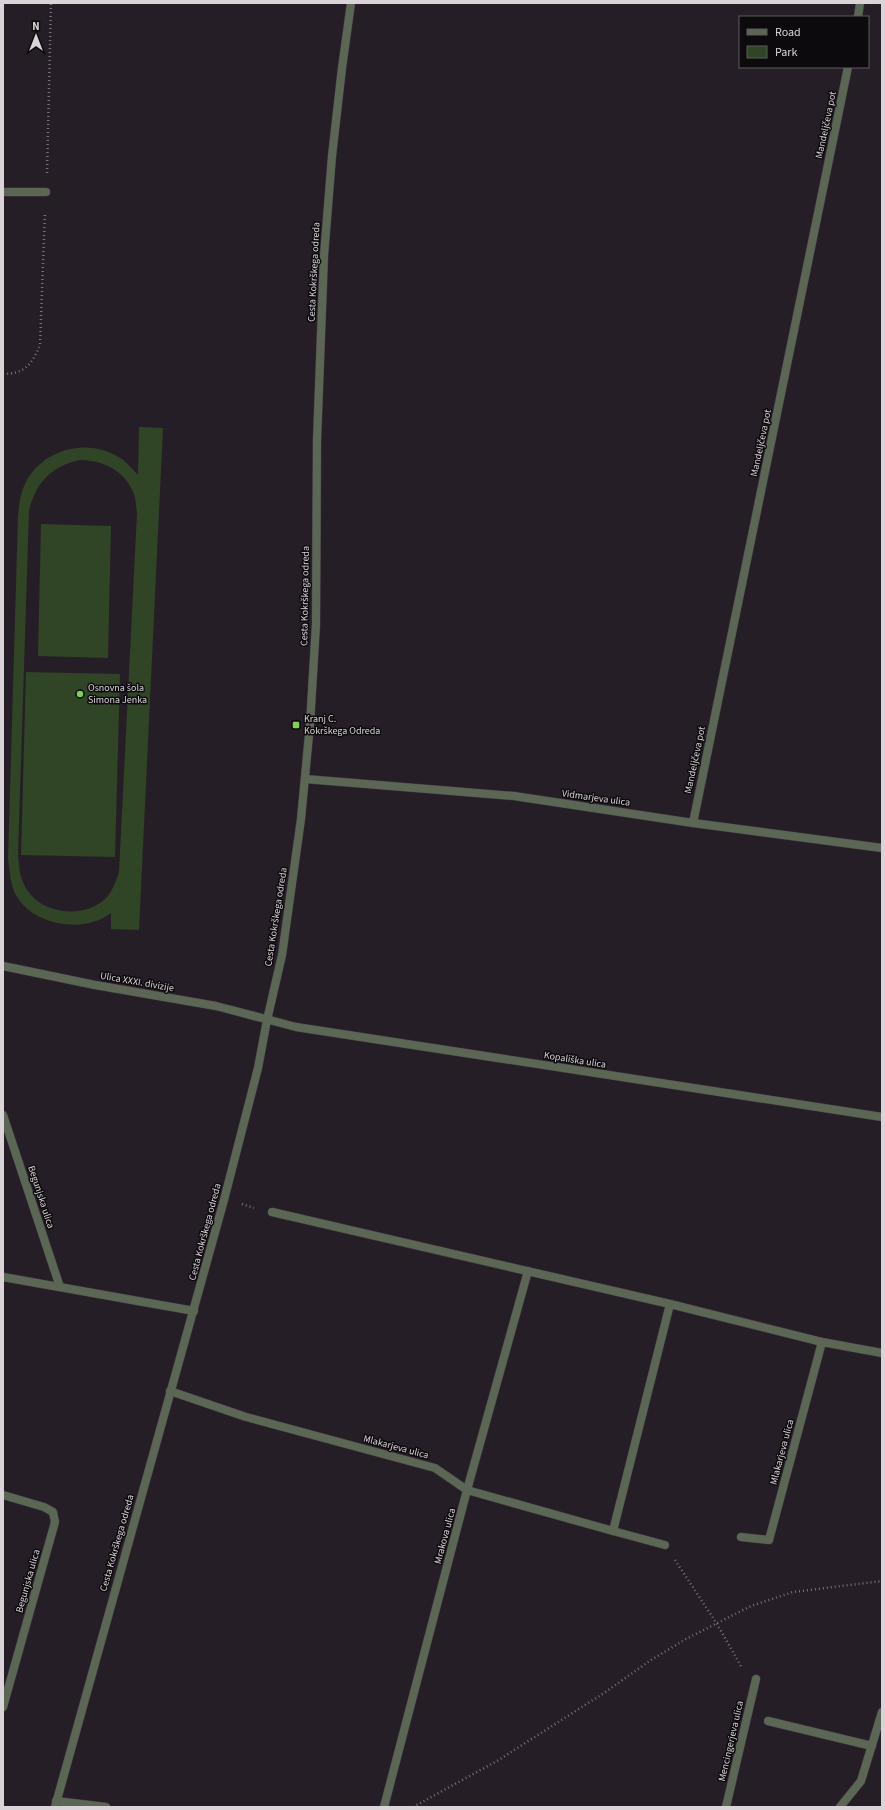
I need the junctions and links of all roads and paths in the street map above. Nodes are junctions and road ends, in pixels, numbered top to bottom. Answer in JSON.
{"nodes":[{"id":1,"x":52,"y":3,"type":"edge"},
{"id":2,"x":351,"y":3,"type":"edge"},
{"id":3,"x":860,"y":3,"type":"edge"},
{"id":4,"x":858,"y":16,"type":"edge"},
{"id":5,"x":848,"y":68,"type":"edge"},
{"id":6,"x":3,"y":192,"type":"edge"},
{"id":7,"x":46,"y":192,"type":"junction"},
{"id":8,"x":3,"y":374,"type":"edge"},
{"id":9,"x":305,"y":779,"type":"junction"},
{"id":10,"x":693,"y":823,"type":"junction"},
{"id":11,"x":882,"y":848,"type":"edge"},
{"id":12,"x":3,"y":966,"type":"edge"},
{"id":13,"x":267,"y":1020,"type":"junction"},
{"id":14,"x":3,"y":1115,"type":"edge"},
{"id":15,"x":882,"y":1117,"type":"edge"},
{"id":16,"x":272,"y":1212,"type":"dead end"},
{"id":17,"x":528,"y":1271,"type":"junction"},
{"id":18,"x":3,"y":1277,"type":"edge"},
{"id":19,"x":60,"y":1287,"type":"junction"},
{"id":20,"x":670,"y":1304,"type":"junction"},
{"id":21,"x":194,"y":1311,"type":"junction"},
{"id":22,"x":822,"y":1342,"type":"junction"},
{"id":23,"x":882,"y":1353,"type":"edge"},
{"id":24,"x":170,"y":1391,"type":"junction"},
{"id":25,"x":467,"y":1490,"type":"junction"},
{"id":26,"x":3,"y":1495,"type":"edge"},
{"id":27,"x":612,"y":1531,"type":"junction"},
{"id":28,"x":742,"y":1537,"type":"dead end"},
{"id":29,"x":665,"y":1545,"type":"joint"},
{"id":30,"x":882,"y":1581,"type":"edge"},
{"id":31,"x":717,"y":1624,"type":"junction"},
{"id":32,"x":756,"y":1679,"type":"dead end"},
{"id":33,"x":754,"y":1690,"type":"junction"},
{"id":34,"x":3,"y":1707,"type":"edge"},
{"id":35,"x":882,"y":1712,"type":"edge"},
{"id":36,"x":768,"y":1721,"type":"dead end"},
{"id":37,"x":872,"y":1746,"type":"junction"},
{"id":38,"x":55,"y":1804,"type":"edge"},
{"id":39,"x":106,"y":1807,"type":"edge"},
{"id":40,"x":384,"y":1807,"type":"edge"},
{"id":41,"x":413,"y":1807,"type":"edge"},
{"id":42,"x":726,"y":1807,"type":"edge"},
{"id":43,"x":840,"y":1807,"type":"edge"}],
"edges":[{"from":1,"to":7,"type":"path"},
{"from":2,"to":9,"type":"street","name":"Cesta Kokrškega odreda"},
{"from":3,"to":4,"type":"street"},
{"from":5,"to":10,"type":"street","name":"Mandeljčeva pot"},
{"from":6,"to":7,"type":"street"},
{"from":7,"to":8,"type":"path"},
{"from":9,"to":10,"type":"street","name":"Vidmarjeva ulica"},
{"from":9,"to":13,"type":"street","name":"Cesta Kokrškega odreda"},
{"from":10,"to":11,"type":"street","name":"Vidmarjeva ulica"},
{"from":12,"to":13,"type":"street","name":"Ulica XXXI. divizije"},
{"from":13,"to":15,"type":"street","name":"Kopališka ulica"},
{"from":13,"to":21,"type":"street","name":"Cesta Kokrškega odreda"},
{"from":14,"to":19,"type":"street","name":"Begunjska ulica"},
{"from":16,"to":17,"type":"street"},
{"from":17,"to":20,"type":"street"},
{"from":17,"to":25,"type":"street","name":"Mrakova ulica"},
{"from":18,"to":19,"type":"street"},
{"from":19,"to":21,"type":"street"},
{"from":20,"to":22,"type":"street"},
{"from":20,"to":27,"type":"street"},
{"from":21,"to":24,"type":"street","name":"Cesta Kokrškega odreda"},
{"from":22,"to":23,"type":"street"},
{"from":22,"to":28,"type":"street","name":"Mlakarjeva ulica"},
{"from":24,"to":25,"type":"street","name":"Mlakarjeva ulica"},
{"from":24,"to":38,"type":"street","name":"Cesta Kokrškega odreda"},
{"from":25,"to":27,"type":"street","name":"Mlakarjeva ulica"},
{"from":25,"to":40,"type":"street","name":"Mrakova ulica"},
{"from":26,"to":34,"type":"street","name":"Begunjska ulica"},
{"from":27,"to":29,"type":"street","name":"Mlakarjeva ulica"},
{"from":29,"to":31,"type":"path"},
{"from":30,"to":31,"type":"path"},
{"from":31,"to":33,"type":"path"},
{"from":31,"to":41,"type":"path"},
{"from":32,"to":33,"type":"street","name":"Mencingerjeva ulica"},
{"from":33,"to":42,"type":"street","name":"Mencingerjeva ulica"},
{"from":35,"to":37,"type":"street"},
{"from":36,"to":37,"type":"street"},
{"from":37,"to":43,"type":"street"},
{"from":38,"to":39,"type":"street"}]}
